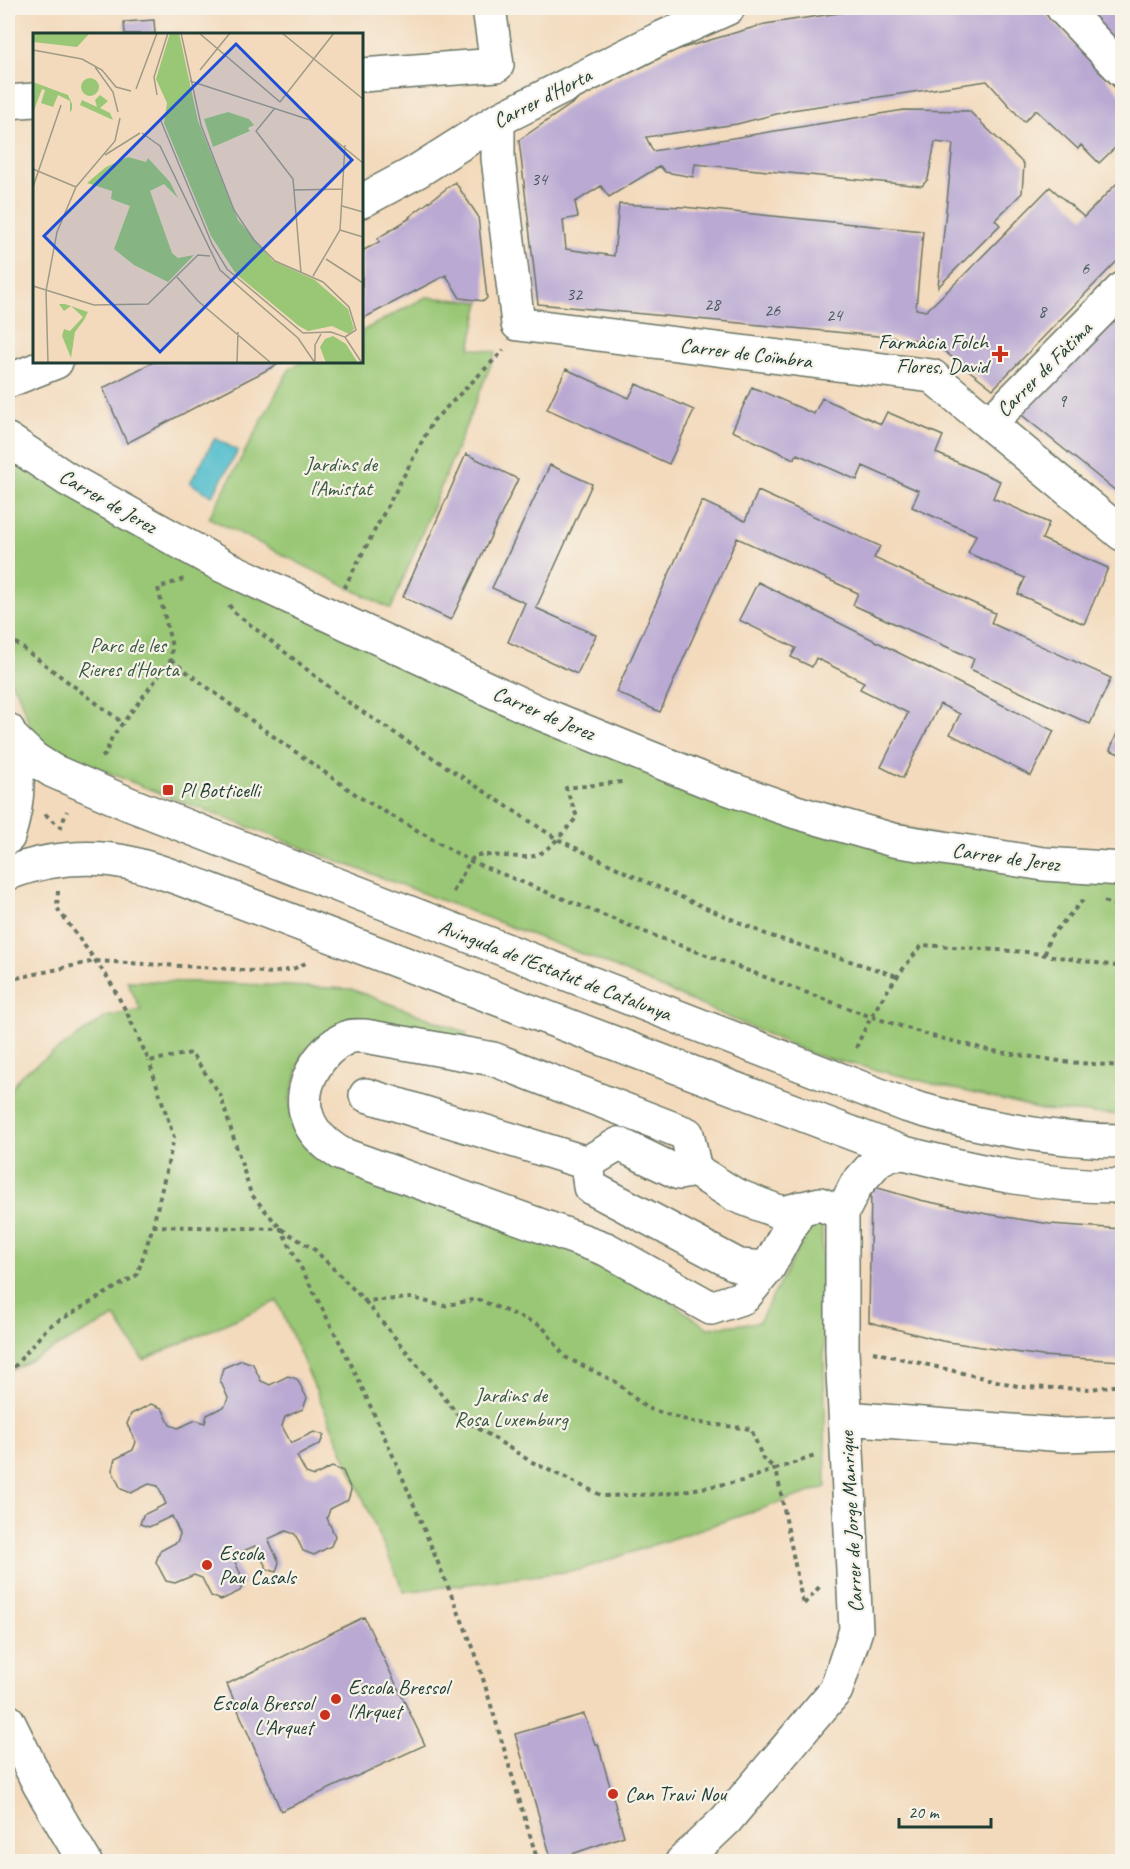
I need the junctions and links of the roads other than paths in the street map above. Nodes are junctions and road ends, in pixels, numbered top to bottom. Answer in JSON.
{"nodes":[{"id":1,"x":489,"y":8,"type":"edge"},
{"id":2,"x":728,"y":8,"type":"edge"},
{"id":3,"x":1063,"y":8,"type":"edge"},
{"id":4,"x":1122,"y":70,"type":"edge"},
{"id":5,"x":363,"y":75,"type":"edge"},
{"id":6,"x":33,"y":100,"type":"edge"},
{"id":7,"x":8,"y":102,"type":"edge"},
{"id":8,"x":498,"y":120,"type":"junction"},
{"id":9,"x":363,"y":200,"type":"edge"},
{"id":10,"x":1122,"y":288,"type":"edge"},
{"id":11,"x":53,"y":363,"type":"edge"},
{"id":12,"x":8,"y":381,"type":"edge"},
{"id":13,"x":990,"y":423,"type":"junction"},
{"id":14,"x":8,"y":440,"type":"edge"},
{"id":15,"x":1122,"y":534,"type":"edge"},
{"id":16,"x":9,"y":732,"type":"edge"},
{"id":17,"x":8,"y":837,"type":"edge"},
{"id":18,"x":1122,"y":869,"type":"edge"},
{"id":19,"x":8,"y":873,"type":"edge"},
{"id":20,"x":366,"y":1095,"type":"dead end"},
{"id":21,"x":1122,"y":1141,"type":"edge"},
{"id":22,"x":904,"y":1154,"type":"junction"},
{"id":23,"x":587,"y":1163,"type":"junction"},
{"id":24,"x":695,"y":1170,"type":"junction"},
{"id":25,"x":1122,"y":1186,"type":"edge"},
{"id":26,"x":800,"y":1208,"type":"junction"},
{"id":27,"x":842,"y":1213,"type":"junction"},
{"id":28,"x":768,"y":1269,"type":"junction"},
{"id":29,"x":846,"y":1418,"type":"junction"},
{"id":30,"x":1122,"y":1432,"type":"edge"},
{"id":31,"x":8,"y":1720,"type":"edge"},
{"id":32,"x":86,"y":1862,"type":"edge"},
{"id":33,"x":682,"y":1862,"type":"edge"}],
"edges":[{"from":1,"to":5,"type":"street"},
{"from":2,"to":8,"type":"street","name":"Carrer d'Horta"},
{"from":3,"to":4,"type":"street"},
{"from":6,"to":7,"type":"street"},
{"from":8,"to":9,"type":"street","name":"Carrer d'Horta"},
{"from":8,"to":13,"type":"street","name":"Carrer de Coïmbra"},
{"from":10,"to":13,"type":"street","name":"Carrer de Fàtima"},
{"from":11,"to":12,"type":"street"},
{"from":13,"to":15,"type":"street","name":"Carrer de Coïmbra"},
{"from":14,"to":18,"type":"street","name":"Carrer de Jerez"},
{"from":16,"to":17,"type":"street"},
{"from":16,"to":21,"type":"street","name":"Avinguda de l'Estatut de Catalunya"},
{"from":19,"to":22,"type":"street"},
{"from":20,"to":23,"type":"street"},
{"from":22,"to":25,"type":"street"},
{"from":22,"to":27,"type":"street","name":"Carrer de Jorge Manrique"},
{"from":23,"to":24,"type":"street"},
{"from":23,"to":28,"type":"street"},
{"from":24,"to":26,"type":"street"},
{"from":24,"to":28,"type":"street"},
{"from":26,"to":27,"type":"street"},
{"from":26,"to":28,"type":"street"},
{"from":27,"to":29,"type":"street","name":"Carrer de Jorge Manrique"},
{"from":29,"to":30,"type":"street"},
{"from":29,"to":33,"type":"street","name":"Carrer de Jorge Manrique"},
{"from":31,"to":32,"type":"street"}]}
